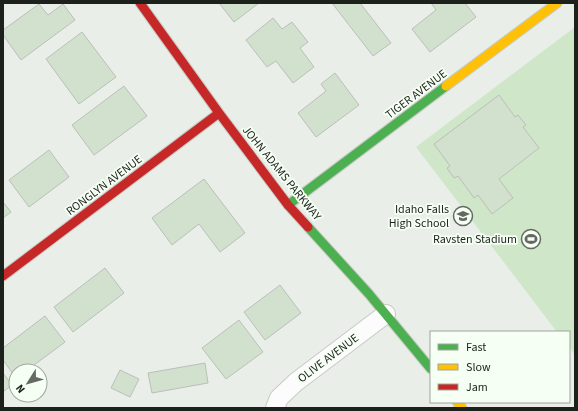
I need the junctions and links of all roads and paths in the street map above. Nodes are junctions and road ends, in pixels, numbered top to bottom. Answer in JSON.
{"nodes":[{"id":1,"x":140,"y":3,"type":"edge"},
{"id":2,"x":557,"y":3,"type":"edge"},
{"id":3,"x":219,"y":113,"type":"junction"},
{"id":4,"x":288,"y":205,"type":"junction"},
{"id":5,"x":3,"y":276,"type":"edge"},
{"id":6,"x":386,"y":314,"type":"junction"},
{"id":7,"x":430,"y":368,"type":"edge"},
{"id":8,"x":274,"y":408,"type":"edge"}],
"edges":[{"from":1,"to":3,"type":"street","name":"JOHN ADAMS PARKWAY"},
{"from":2,"to":4,"type":"street","name":"TIGER AVENUE"},
{"from":3,"to":4,"type":"street","name":"JOHN ADAMS PARKWAY"},
{"from":3,"to":5,"type":"street","name":"RONGLYN AVENUE"},
{"from":4,"to":6,"type":"street","name":"JOHN ADAMS PARKWAY"},
{"from":6,"to":7,"type":"street","name":"JOHN ADAMS PARKWAY"},
{"from":6,"to":8,"type":"street","name":"OLIVE AVENUE"}]}
